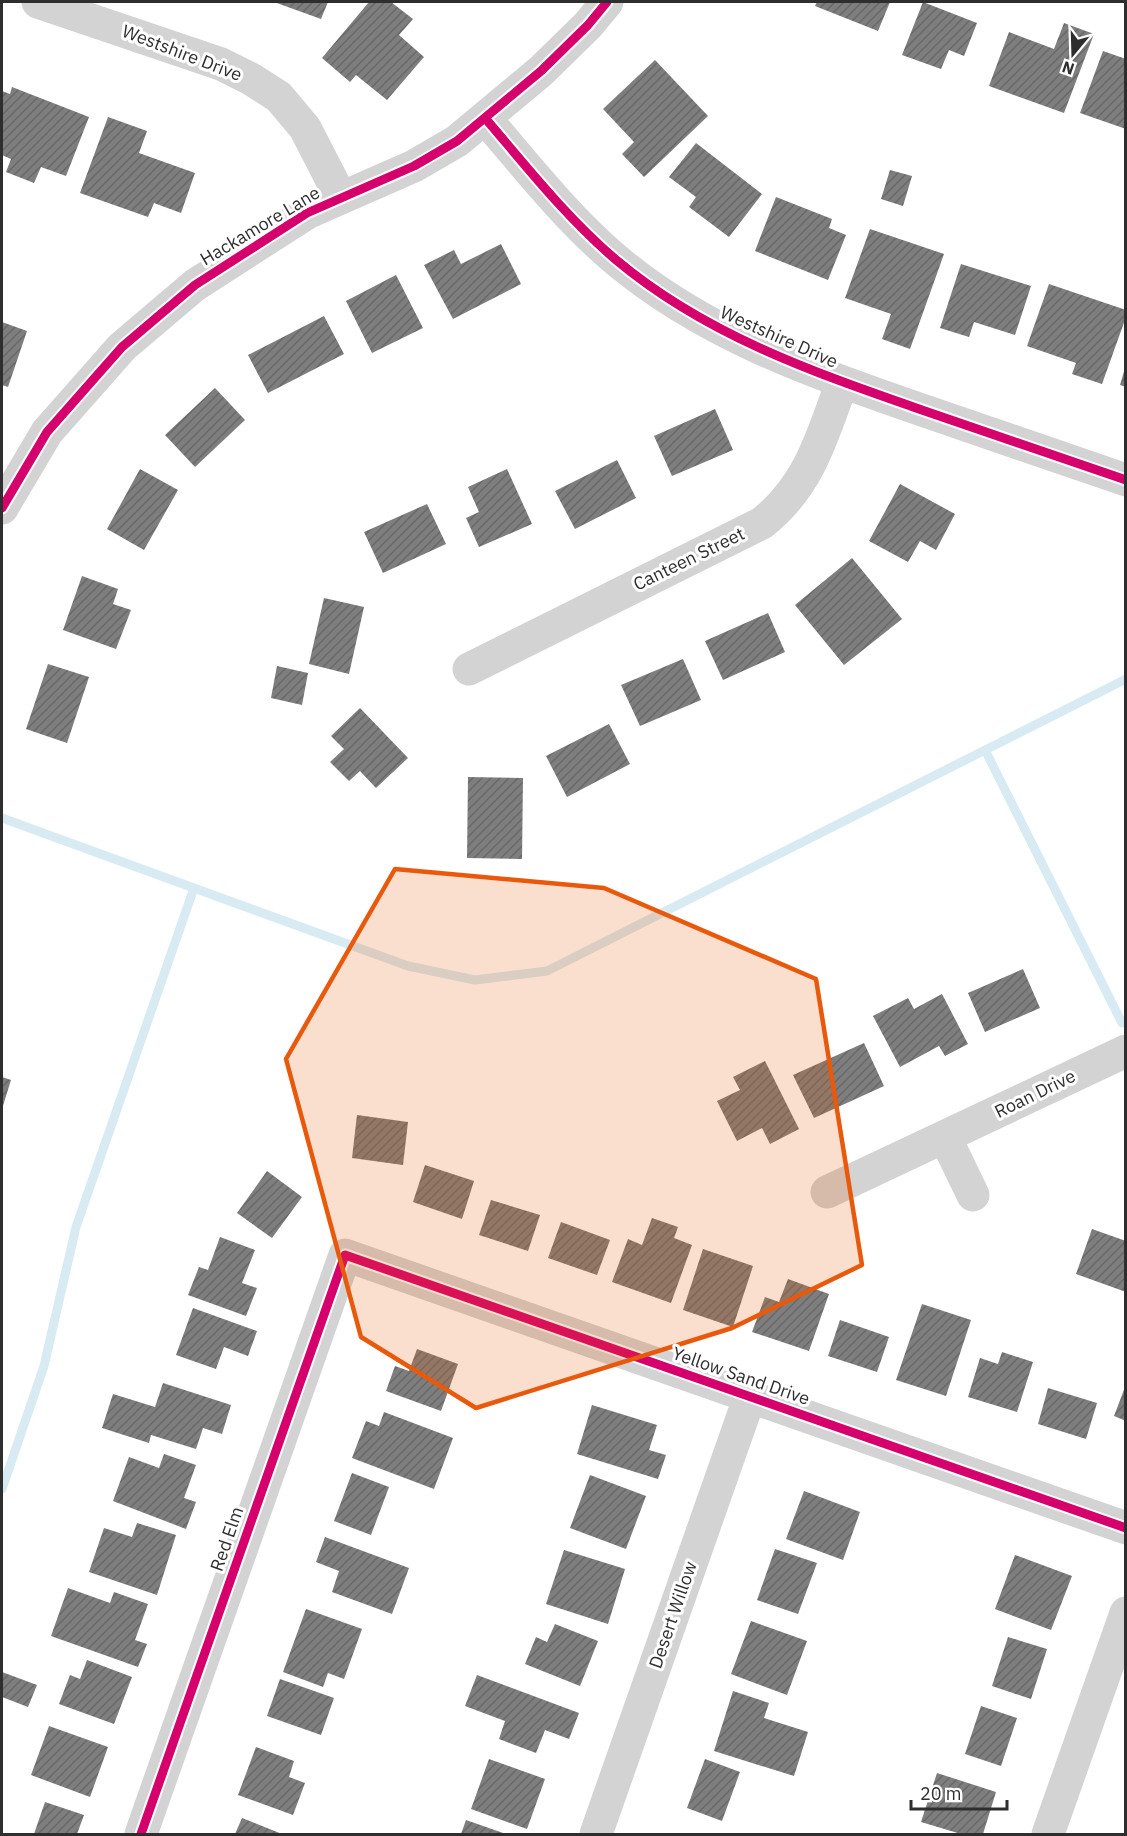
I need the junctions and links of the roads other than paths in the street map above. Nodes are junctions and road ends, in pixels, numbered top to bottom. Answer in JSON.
{"nodes":[{"id":1,"x":38,"y":2,"type":"edge"},
{"id":2,"x":608,"y":2,"type":"edge"},
{"id":3,"x":485,"y":118,"type":"junction"},
{"id":4,"x":341,"y":198,"type":"junction"},
{"id":5,"x":842,"y":382,"type":"junction"},
{"id":6,"x":10,"y":475,"type":"edge"},
{"id":7,"x":1125,"y":480,"type":"edge"},
{"id":8,"x":2,"y":508,"type":"edge"},
{"id":9,"x":469,"y":669,"type":"dead end"},
{"id":10,"x":1125,"y":1051,"type":"edge"},
{"id":11,"x":945,"y":1137,"type":"junction"},
{"id":12,"x":827,"y":1192,"type":"dead end"},
{"id":13,"x":973,"y":1195,"type":"dead end"},
{"id":14,"x":345,"y":1255,"type":"joint"},
{"id":15,"x":750,"y":1396,"type":"junction"},
{"id":16,"x":1125,"y":1528,"type":"edge"},
{"id":17,"x":1125,"y":1613,"type":"edge"},
{"id":18,"x":141,"y":1834,"type":"edge"},
{"id":19,"x":596,"y":1834,"type":"edge"},
{"id":20,"x":1048,"y":1834,"type":"edge"}],
"edges":[{"from":1,"to":4,"type":"street","name":"Westshire Drive"},
{"from":2,"to":3,"type":"street","name":"Hackamore Lane"},
{"from":3,"to":4,"type":"street","name":"Hackamore Lane"},
{"from":3,"to":5,"type":"street","name":"Westshire Drive"},
{"from":4,"to":6,"type":"street","name":"Hackamore Lane"},
{"from":5,"to":7,"type":"street","name":"Westshire Drive"},
{"from":5,"to":9,"type":"street","name":"Canteen Street"},
{"from":6,"to":8,"type":"street","name":"Hackamore Lane"},
{"from":10,"to":11,"type":"street","name":"Roan Drive"},
{"from":11,"to":12,"type":"street","name":"Roan Drive"},
{"from":11,"to":13,"type":"street"},
{"from":14,"to":15,"type":"street","name":"Yellow Sand Drive"},
{"from":14,"to":18,"type":"street","name":"Red Elm"},
{"from":15,"to":16,"type":"street","name":"Yellow Sand Drive"},
{"from":15,"to":19,"type":"street","name":"Desert Willow"},
{"from":17,"to":20,"type":"street"}]}
